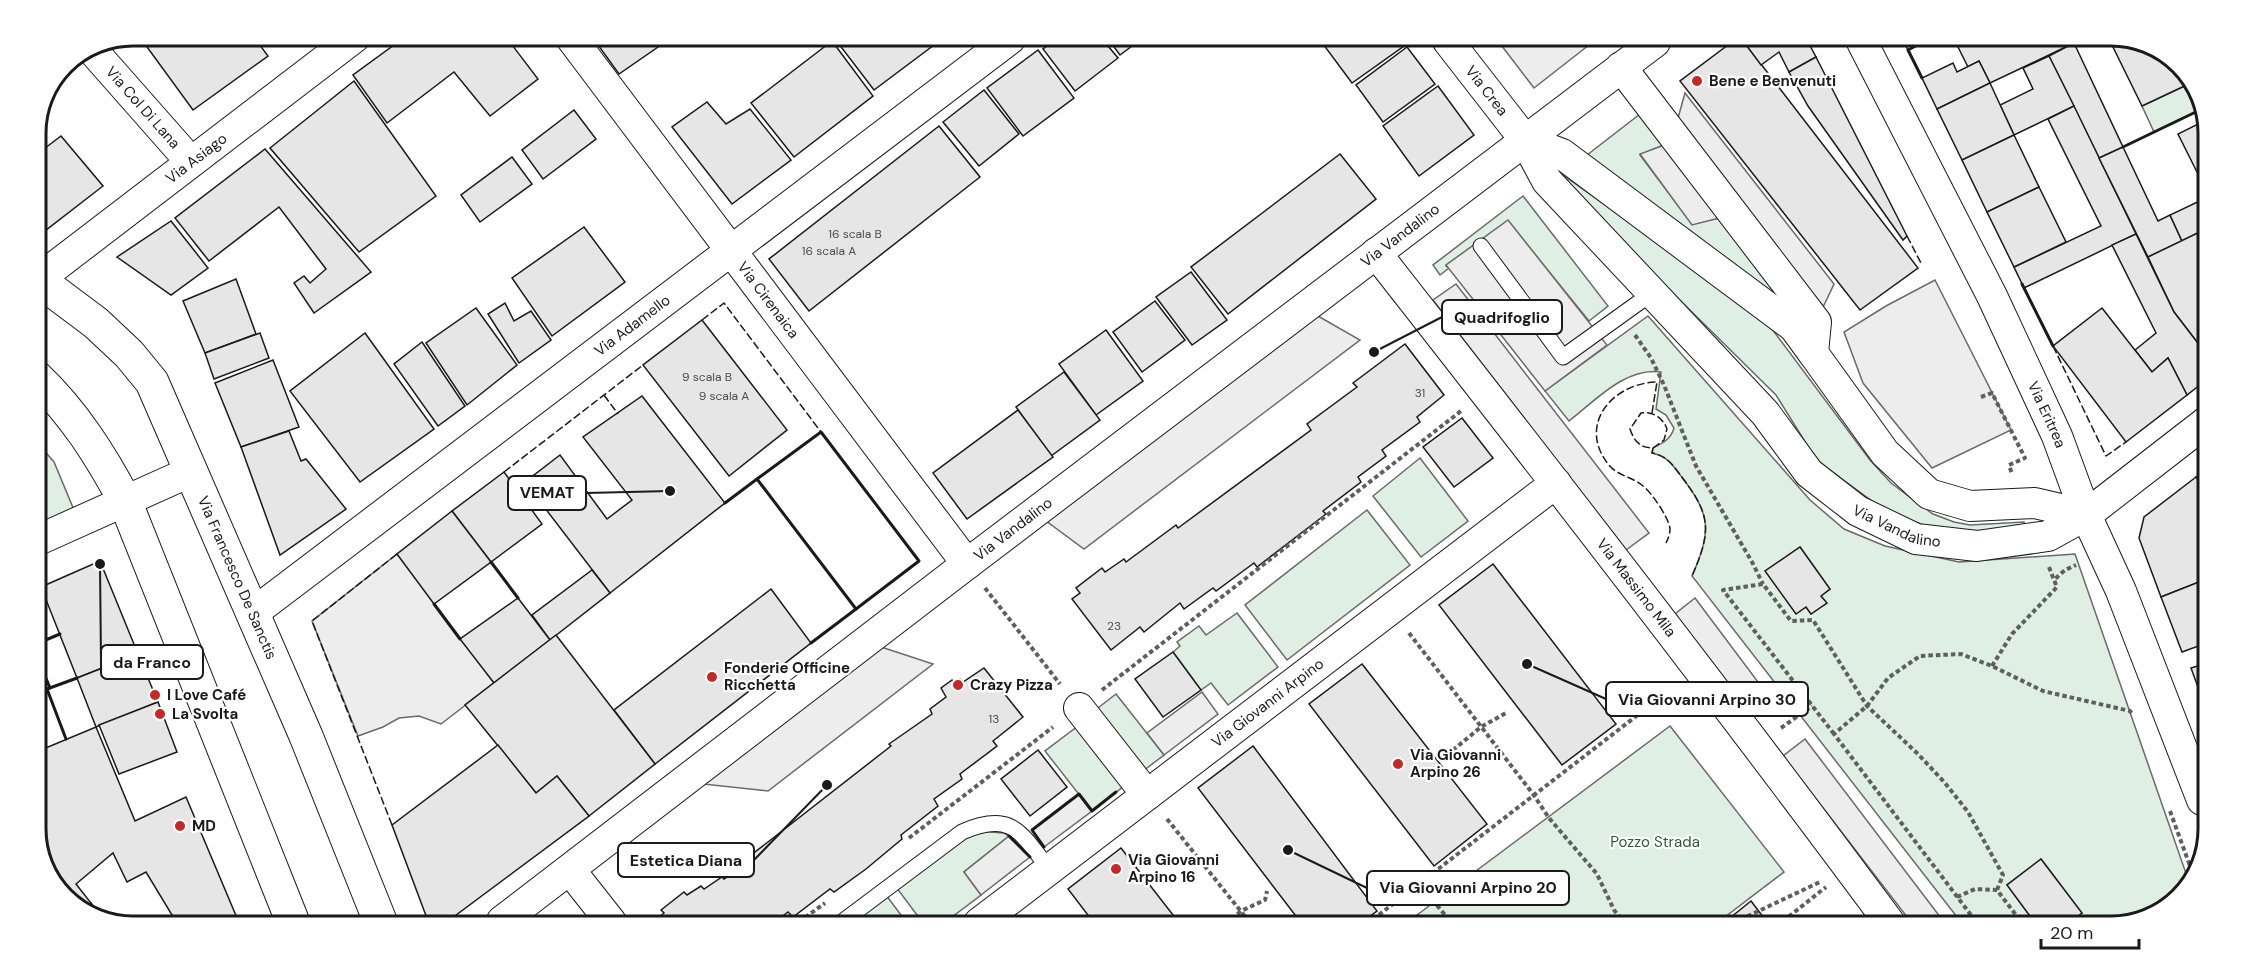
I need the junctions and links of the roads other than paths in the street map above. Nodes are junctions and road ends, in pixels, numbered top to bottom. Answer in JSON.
{"nodes":[{"id":1,"x":343,"y":46,"type":"edge"},
{"id":2,"x":577,"y":46,"type":"edge"},
{"id":3,"x":1001,"y":46,"type":"edge"},
{"id":4,"x":1452,"y":46,"type":"edge"},
{"id":5,"x":1650,"y":46,"type":"edge"},
{"id":6,"x":1864,"y":46,"type":"edge"},
{"id":7,"x":97,"y":55,"type":"edge"},
{"id":8,"x":1621,"y":67,"type":"junction"},
{"id":9,"x":1525,"y":140,"type":"junction"},
{"id":10,"x":191,"y":162,"type":"junction"},
{"id":11,"x":1480,"y":246,"type":"dead end"},
{"id":12,"x":731,"y":251,"type":"junction"},
{"id":13,"x":1376,"y":253,"type":"junction"},
{"id":14,"x":47,"y":271,"type":"edge"},
{"id":15,"x":47,"y":286,"type":"edge"},
{"id":16,"x":1652,"y":293,"type":"junction"},
{"id":17,"x":1813,"y":353,"type":"junction"},
{"id":18,"x":47,"y":388,"type":"edge"},
{"id":19,"x":2198,"y":428,"type":"edge"},
{"id":20,"x":192,"y":471,"type":"junction"},
{"id":21,"x":1556,"y":483,"type":"junction"},
{"id":22,"x":125,"y":501,"type":"junction"},
{"id":23,"x":2086,"y":515,"type":"junction"},
{"id":24,"x":47,"y":536,"type":"edge"},
{"id":25,"x":967,"y":564,"type":"junction"},
{"id":26,"x":254,"y":613,"type":"junction"},
{"id":27,"x":1078,"y":708,"type":"road end"},
{"id":28,"x":2198,"y":790,"type":"edge"},
{"id":29,"x":1147,"y":795,"type":"junction"},
{"id":30,"x":1049,"y":869,"type":"junction"},
{"id":31,"x":570,"y":870,"type":"junction"},
{"id":32,"x":290,"y":916,"type":"edge"},
{"id":33,"x":378,"y":916,"type":"edge"},
{"id":34,"x":509,"y":916,"type":"edge"},
{"id":35,"x":606,"y":916,"type":"edge"},
{"id":36,"x":850,"y":916,"type":"edge"},
{"id":37,"x":988,"y":916,"type":"edge"},
{"id":38,"x":1885,"y":916,"type":"edge"}],
"edges":[{"from":1,"to":10,"type":"street","name":"Via Asiago"},
{"from":2,"to":12,"type":"street","name":"Via Cirenaica"},
{"from":3,"to":12,"type":"street","name":"Via Adamello"},
{"from":4,"to":9,"type":"street","name":"Via Crea"},
{"from":5,"to":8,"type":"street","name":"Via Vandalino"},
{"from":6,"to":23,"type":"street","name":"Via Eritrea"},
{"from":7,"to":10,"type":"street","name":"Via Col Di Lana"},
{"from":8,"to":9,"type":"street","name":"Via Vandalino"},
{"from":8,"to":17,"type":"street"},
{"from":9,"to":13,"type":"street","name":"Via Vandalino"},
{"from":9,"to":16,"type":"street","name":"Via Vandalino"},
{"from":9,"to":17,"type":"street"},
{"from":10,"to":14,"type":"street","name":"Via Asiago"},
{"from":11,"to":16,"type":"lane"},
{"from":12,"to":25,"type":"street","name":"Via Cirenaica"},
{"from":12,"to":26,"type":"street","name":"Via Adamello"},
{"from":13,"to":21,"type":"street","name":"Via Massimo Mila"},
{"from":13,"to":25,"type":"street","name":"Via Vandalino"},
{"from":15,"to":20,"type":"main road","name":"Via Francesco De Sanctis"},
{"from":16,"to":23,"type":"street","name":"Via Vandalino"},
{"from":17,"to":23,"type":"street"},
{"from":18,"to":22,"type":"main road"},
{"from":19,"to":23,"type":"street","name":"Via Vandalino"},
{"from":20,"to":22,"type":"street"},
{"from":20,"to":26,"type":"main road","name":"Via Francesco De Sanctis"},
{"from":21,"to":29,"type":"street","name":"Via Giovanni Arpino"},
{"from":21,"to":38,"type":"street","name":"Via Massimo Mila"},
{"from":22,"to":24,"type":"street"},
{"from":22,"to":32,"type":"main road"},
{"from":23,"to":28,"type":"street","name":"Via Eritrea"},
{"from":25,"to":31,"type":"street","name":"Via Vandalino"},
{"from":26,"to":33,"type":"main road","name":"Via Francesco De Sanctis"},
{"from":27,"to":29,"type":"street"},
{"from":29,"to":30,"type":"street","name":"Via Giovanni Arpino"},
{"from":30,"to":36,"type":"lane"},
{"from":30,"to":37,"type":"street","name":"Via Giovanni Arpino"},
{"from":31,"to":34,"type":"street","name":"Via Vandalino"},
{"from":31,"to":35,"type":"street"}]}
